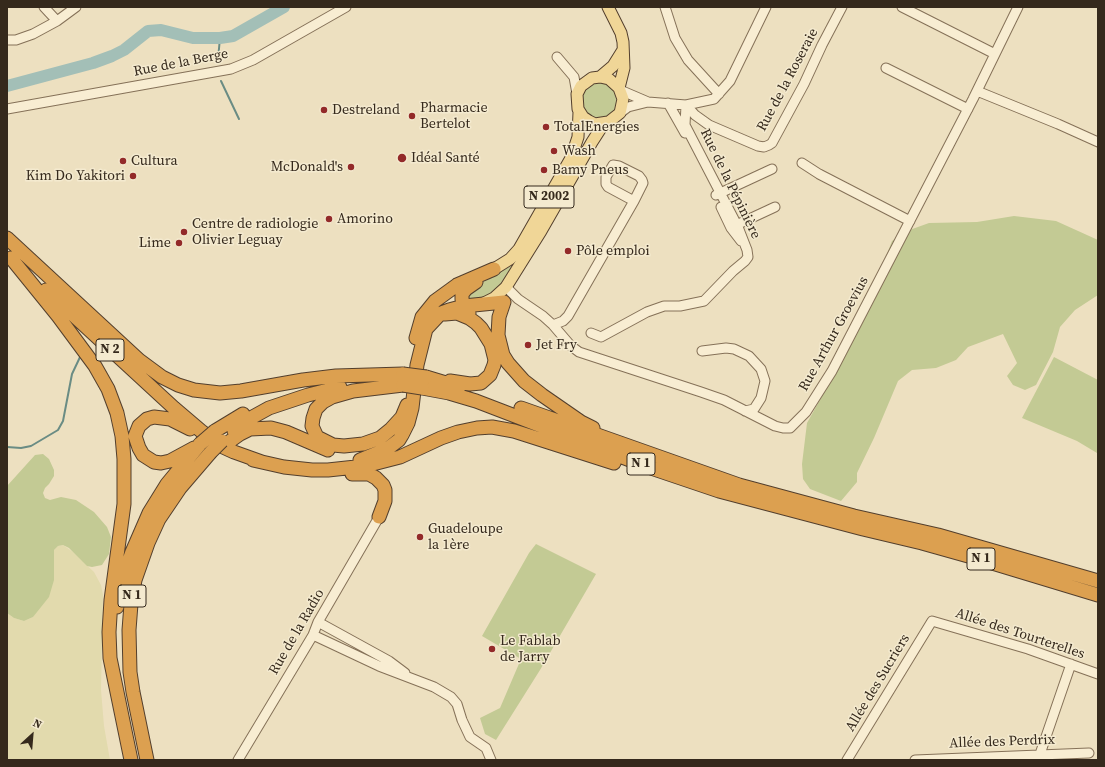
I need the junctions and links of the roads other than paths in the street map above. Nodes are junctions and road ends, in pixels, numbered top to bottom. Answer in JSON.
{"nodes":[{"id":1,"x":44,"y":7,"type":"edge"},
{"id":2,"x":76,"y":7,"type":"edge"},
{"id":3,"x":346,"y":7,"type":"edge"},
{"id":4,"x":608,"y":7,"type":"edge"},
{"id":5,"x":665,"y":7,"type":"edge"},
{"id":6,"x":766,"y":7,"type":"edge"},
{"id":7,"x":842,"y":7,"type":"edge"},
{"id":8,"x":902,"y":7,"type":"edge"},
{"id":9,"x":1018,"y":7,"type":"edge"},
{"id":10,"x":57,"y":21,"type":"junction"},
{"id":11,"x":7,"y":40,"type":"edge"},
{"id":12,"x":623,"y":50,"type":"junction"},
{"id":13,"x":995,"y":54,"type":"junction"},
{"id":14,"x":557,"y":56,"type":"dead end"},
{"id":15,"x":886,"y":68,"type":"dead end"},
{"id":16,"x":600,"y":77,"type":"junction"},
{"id":17,"x":620,"y":89,"type":"junction"},
{"id":18,"x":977,"y":91,"type":"junction"},
{"id":19,"x":577,"y":94,"type":"junction"},
{"id":20,"x":719,"y":94,"type":"junction"},
{"id":21,"x":648,"y":102,"type":"junction"},
{"id":22,"x":668,"y":103,"type":"junction"},
{"id":23,"x":686,"y":105,"type":"junction"},
{"id":24,"x":7,"y":109,"type":"edge"},
{"id":25,"x":968,"y":109,"type":"junction"},
{"id":26,"x":579,"y":112,"type":"junction"},
{"id":27,"x":620,"y":113,"type":"junction"},
{"id":28,"x":608,"y":122,"type":"junction"},
{"id":29,"x":1098,"y":142,"type":"edge"},
{"id":30,"x":802,"y":163,"type":"dead end"},
{"id":31,"x":772,"y":169,"type":"dead end"},
{"id":32,"x":718,"y":194,"type":"junction"},
{"id":33,"x":634,"y":201,"type":"dead end"},
{"id":34,"x":775,"y":207,"type":"dead end"},
{"id":35,"x":910,"y":221,"type":"junction"},
{"id":36,"x":734,"y":226,"type":"junction"},
{"id":37,"x":541,"y":231,"type":"junction"},
{"id":38,"x":7,"y":238,"type":"edge"},
{"id":39,"x":9,"y":256,"type":"edge"},
{"id":40,"x":494,"y":269,"type":"junction"},
{"id":41,"x":509,"y":290,"type":"junction"},
{"id":42,"x":504,"y":302,"type":"junction"},
{"id":43,"x":480,"y":305,"type":"junction"},
{"id":44,"x":528,"y":305,"type":"junction"},
{"id":45,"x":464,"y":306,"type":"junction"},
{"id":46,"x":436,"y":318,"type":"junction"},
{"id":47,"x":553,"y":325,"type":"junction"},
{"id":48,"x":481,"y":328,"type":"junction"},
{"id":49,"x":591,"y":334,"type":"dead end"},
{"id":50,"x":702,"y":351,"type":"dead end"},
{"id":51,"x":358,"y":375,"type":"junction"},
{"id":52,"x":403,"y":380,"type":"junction"},
{"id":53,"x":424,"y":382,"type":"junction"},
{"id":54,"x":412,"y":408,"type":"junction"},
{"id":55,"x":745,"y":411,"type":"junction"},
{"id":56,"x":215,"y":444,"type":"junction"},
{"id":57,"x":253,"y":460,"type":"junction"},
{"id":58,"x":689,"y":468,"type":"junction"},
{"id":59,"x":379,"y":517,"type":"joint"},
{"id":60,"x":863,"y":529,"type":"junction"},
{"id":61,"x":1098,"y":581,"type":"edge"},
{"id":62,"x":1098,"y":595,"type":"edge"},
{"id":63,"x":932,"y":621,"type":"joint"},
{"id":64,"x":318,"y":622,"type":"junction"},
{"id":65,"x":312,"y":635,"type":"junction"},
{"id":66,"x":1071,"y":664,"type":"junction"},
{"id":67,"x":1098,"y":674,"type":"edge"},
{"id":68,"x":115,"y":678,"type":"junction"},
{"id":69,"x":413,"y":680,"type":"junction"},
{"id":70,"x":1090,"y":753,"type":"dead end"},
{"id":71,"x":1040,"y":754,"type":"junction"},
{"id":72,"x":131,"y":760,"type":"edge"},
{"id":73,"x":147,"y":760,"type":"edge"},
{"id":74,"x":238,"y":760,"type":"edge"},
{"id":75,"x":491,"y":760,"type":"edge"},
{"id":76,"x":847,"y":760,"type":"edge"},
{"id":77,"x":915,"y":760,"type":"edge"}],
"edges":[{"from":1,"to":10,"type":"street"},
{"from":2,"to":10,"type":"street"},
{"from":3,"to":24,"type":"street","name":"Rue de la Berge"},
{"from":4,"to":12,"type":"main road"},
{"from":5,"to":20,"type":"street"},
{"from":6,"to":20,"type":"street"},
{"from":7,"to":23,"type":"street","name":"Rue de la Roseraie"},
{"from":8,"to":13,"type":"street"},
{"from":9,"to":13,"type":"street","name":"Rue Arthur Groevius"},
{"from":10,"to":11,"type":"street"},
{"from":12,"to":16,"type":"main road"},
{"from":12,"to":17,"type":"main road"},
{"from":13,"to":18,"type":"street","name":"Rue Arthur Groevius"},
{"from":14,"to":19,"type":"street"},
{"from":15,"to":25,"type":"street"},
{"from":16,"to":17,"type":"main road"},
{"from":16,"to":19,"type":"main road"},
{"from":17,"to":21,"type":"street"},
{"from":17,"to":27,"type":"main road"},
{"from":18,"to":25,"type":"street","name":"Rue Arthur Groevius"},
{"from":18,"to":29,"type":"street"},
{"from":19,"to":26,"type":"main road"},
{"from":20,"to":23,"type":"street"},
{"from":21,"to":22,"type":"street"},
{"from":21,"to":27,"type":"street"},
{"from":22,"to":23,"type":"street"},
{"from":22,"to":32,"type":"street","name":"Rue de la Pépinière"},
{"from":23,"to":32,"type":"street","name":"Rue de la Pépinière"},
{"from":25,"to":35,"type":"street","name":"Rue Arthur Groevius"},
{"from":26,"to":28,"type":"main road"},
{"from":26,"to":40,"type":"main road","number":"N 2002"},
{"from":27,"to":28,"type":"main road"},
{"from":28,"to":37,"type":"main road","number":"N 2002"},
{"from":30,"to":35,"type":"street"},
{"from":31,"to":32,"type":"street"},
{"from":32,"to":36,"type":"street","name":"Rue de la Pépinière"},
{"from":33,"to":47,"type":"street"},
{"from":34,"to":36,"type":"street"},
{"from":35,"to":55,"type":"street","name":"Rue Arthur Groevius"},
{"from":36,"to":49,"type":"street","name":"Rue de la Pépinière"},
{"from":37,"to":41,"type":"main road","number":"N 2002"},
{"from":37,"to":43,"type":"main road"},
{"from":38,"to":51,"type":"highway","number":"N 2"},
{"from":39,"to":56,"type":"highway","number":"N 2"},
{"from":39,"to":68,"type":"highway"},
{"from":40,"to":45,"type":"highway"},
{"from":40,"to":52,"type":"highway"},
{"from":41,"to":42,"type":"main road","number":"N 2002"},
{"from":41,"to":44,"type":"street","name":"Rue Arthur Groevius"},
{"from":42,"to":43,"type":"highway"},
{"from":42,"to":44,"type":"street","name":"Rue Arthur Groevius"},
{"from":42,"to":58,"type":"highway"},
{"from":43,"to":45,"type":"highway"},
{"from":44,"to":47,"type":"street","name":"Rue Arthur Groevius"},
{"from":45,"to":46,"type":"highway"},
{"from":45,"to":48,"type":"highway"},
{"from":46,"to":48,"type":"highway"},
{"from":46,"to":54,"type":"highway"},
{"from":47,"to":55,"type":"street","name":"Rue Arthur Groevius"},
{"from":48,"to":53,"type":"highway"},
{"from":50,"to":55,"type":"street"},
{"from":51,"to":52,"type":"highway","number":"N 1"},
{"from":51,"to":56,"type":"highway","number":"N 1"},
{"from":52,"to":53,"type":"highway","number":"N 1","bridge":true},
{"from":52,"to":56,"type":"highway","number":"N 1"},
{"from":53,"to":58,"type":"highway","number":"N 1"},
{"from":53,"to":60,"type":"highway","number":"N 1"},
{"from":54,"to":56,"type":"highway"},
{"from":54,"to":57,"type":"highway"},
{"from":56,"to":56,"type":"highway"},
{"from":56,"to":57,"type":"highway","number":"N 2"},
{"from":56,"to":68,"type":"highway","number":"N 1"},
{"from":56,"to":73,"type":"highway","number":"N 1"},
{"from":57,"to":59,"type":"highway"},
{"from":57,"to":60,"type":"highway"},
{"from":58,"to":61,"type":"highway","number":"N 1"},
{"from":59,"to":64,"type":"street","name":"Rue de la Radio"},
{"from":60,"to":62,"type":"highway","number":"N 1"},
{"from":63,"to":66,"type":"street","name":"Allée des Tourterelles"},
{"from":63,"to":76,"type":"street","name":"Allée des Sucriers"},
{"from":64,"to":65,"type":"street","name":"Rue de la Radio"},
{"from":64,"to":69,"type":"street"},
{"from":65,"to":69,"type":"street"},
{"from":65,"to":74,"type":"street","name":"Rue de la Radio"},
{"from":66,"to":67,"type":"street","name":"Allée des Tourterelles"},
{"from":66,"to":71,"type":"street"},
{"from":68,"to":72,"type":"highway","number":"N 1"},
{"from":69,"to":75,"type":"street"},
{"from":70,"to":71,"type":"street","name":"Allée des Perdrix"},
{"from":71,"to":77,"type":"street","name":"Allée des Perdrix"}]}
